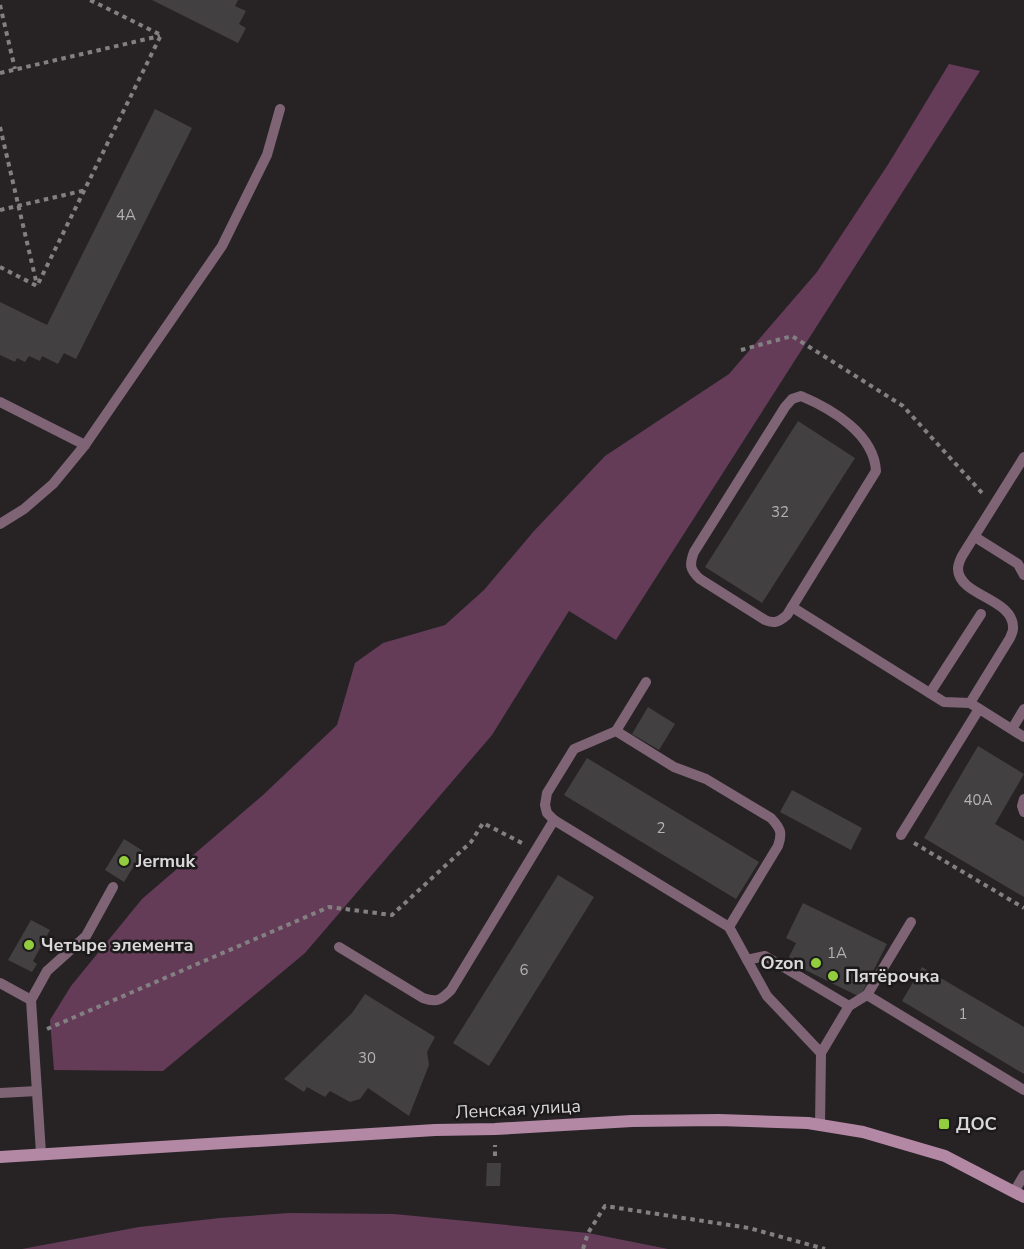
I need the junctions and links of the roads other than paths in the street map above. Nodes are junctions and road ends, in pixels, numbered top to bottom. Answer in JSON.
{"nodes":[{"id":1,"x":280,"y":109,"type":"dead end"},
{"id":2,"x":0,"y":402,"type":"edge"},
{"id":3,"x":85,"y":445,"type":"junction"},
{"id":4,"x":1024,"y":457,"type":"edge"},
{"id":5,"x":0,"y":524,"type":"edge"},
{"id":6,"x":975,"y":537,"type":"junction"},
{"id":7,"x":1024,"y":575,"type":"edge"},
{"id":8,"x":792,"y":607,"type":"junction"},
{"id":9,"x":981,"y":614,"type":"dead end"},
{"id":10,"x":645,"y":682,"type":"dead end"},
{"id":11,"x":930,"y":693,"type":"junction"},
{"id":12,"x":974,"y":706,"type":"junction"},
{"id":13,"x":1024,"y":709,"type":"edge"},
{"id":14,"x":1012,"y":729,"type":"junction"},
{"id":15,"x":616,"y":731,"type":"junction"},
{"id":16,"x":1024,"y":737,"type":"edge"},
{"id":17,"x":1024,"y":799,"type":"edge"},
{"id":18,"x":1024,"y":813,"type":"edge"},
{"id":19,"x":554,"y":820,"type":"junction"},
{"id":20,"x":901,"y":835,"type":"road end"},
{"id":21,"x":112,"y":887,"type":"dead end"},
{"id":22,"x":911,"y":922,"type":"dead end"},
{"id":23,"x":729,"y":927,"type":"junction"},
{"id":24,"x":339,"y":947,"type":"dead end"},
{"id":25,"x":747,"y":960,"type":"junction"},
{"id":26,"x":0,"y":983,"type":"edge"},
{"id":27,"x":867,"y":995,"type":"junction"},
{"id":28,"x":31,"y":1000,"type":"junction"},
{"id":29,"x":849,"y":1006,"type":"junction"},
{"id":30,"x":821,"y":1053,"type":"junction"},
{"id":31,"x":37,"y":1090,"type":"junction"},
{"id":32,"x":1024,"y":1090,"type":"edge"},
{"id":33,"x":0,"y":1093,"type":"edge"},
{"id":34,"x":820,"y":1125,"type":"junction"},
{"id":35,"x":41,"y":1153,"type":"junction"},
{"id":36,"x":0,"y":1157,"type":"edge"},
{"id":37,"x":1024,"y":1175,"type":"edge"},
{"id":38,"x":1019,"y":1195,"type":"edge"}],
"edges":[{"from":1,"to":3,"type":"lane"},
{"from":2,"to":3,"type":"lane"},
{"from":3,"to":5,"type":"lane"},
{"from":4,"to":6,"type":"lane"},
{"from":6,"to":7,"type":"lane"},
{"from":6,"to":12,"type":"lane"},
{"from":8,"to":8,"type":"lane"},
{"from":8,"to":11,"type":"lane"},
{"from":9,"to":11,"type":"lane"},
{"from":10,"to":15,"type":"lane"},
{"from":11,"to":12,"type":"lane"},
{"from":12,"to":14,"type":"lane"},
{"from":12,"to":20,"type":"lane"},
{"from":13,"to":14,"type":"lane"},
{"from":14,"to":16,"type":"lane"},
{"from":15,"to":19,"type":"lane"},
{"from":15,"to":23,"type":"lane"},
{"from":17,"to":18,"type":"lane"},
{"from":19,"to":23,"type":"lane"},
{"from":19,"to":24,"type":"lane"},
{"from":21,"to":28,"type":"lane"},
{"from":22,"to":27,"type":"lane"},
{"from":23,"to":25,"type":"lane"},
{"from":25,"to":29,"type":"lane"},
{"from":25,"to":30,"type":"lane"},
{"from":26,"to":28,"type":"lane"},
{"from":27,"to":29,"type":"lane"},
{"from":27,"to":32,"type":"lane"},
{"from":28,"to":31,"type":"lane"},
{"from":29,"to":30,"type":"lane"},
{"from":30,"to":34,"type":"lane"},
{"from":31,"to":33,"type":"lane"},
{"from":31,"to":35,"type":"lane"},
{"from":34,"to":35,"type":"street","name":"Ленская улица"},
{"from":34,"to":38,"type":"street","name":"Ленская улица"},
{"from":35,"to":36,"type":"street","name":"Ленская улица"},
{"from":37,"to":38,"type":"lane"}]}
